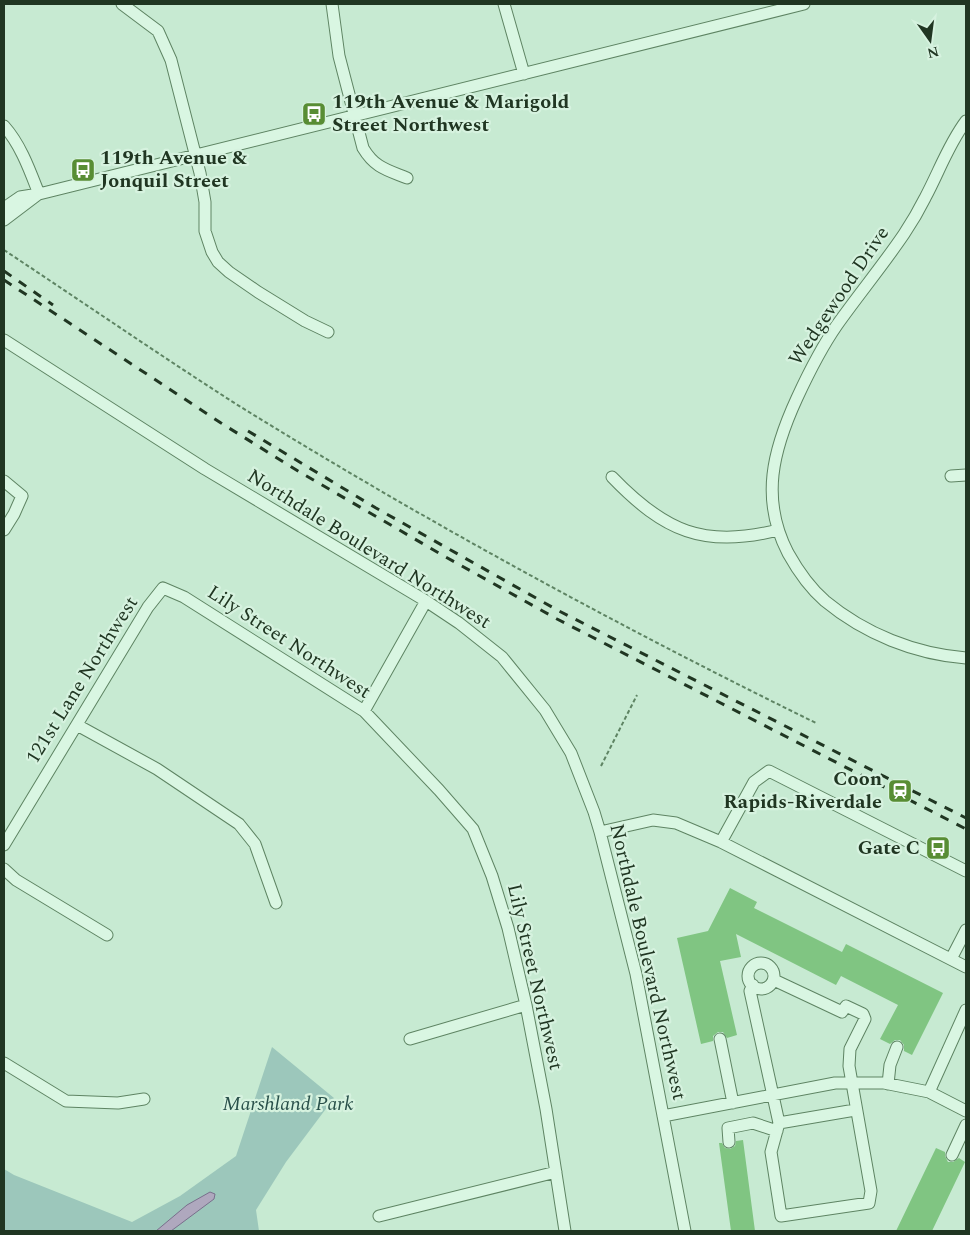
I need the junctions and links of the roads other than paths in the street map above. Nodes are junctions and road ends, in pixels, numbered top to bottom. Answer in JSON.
{"nodes":[{"id":1,"x":122,"y":4,"type":"edge"},
{"id":2,"x":332,"y":4,"type":"edge"},
{"id":3,"x":504,"y":4,"type":"edge"},
{"id":4,"x":804,"y":4,"type":"edge"},
{"id":5,"x":524,"y":74,"type":"junction"},
{"id":6,"x":354,"y":116,"type":"junction"},
{"id":7,"x":966,"y":121,"type":"edge"},
{"id":8,"x":4,"y":126,"type":"edge"},
{"id":9,"x":196,"y":155,"type":"junction"},
{"id":10,"x":407,"y":178,"type":"dead end"},
{"id":11,"x":39,"y":194,"type":"junction"},
{"id":12,"x":4,"y":208,"type":"edge"},
{"id":13,"x":4,"y":220,"type":"edge"},
{"id":14,"x":328,"y":332,"type":"dead end"},
{"id":15,"x":4,"y":340,"type":"edge"},
{"id":16,"x":966,"y":475,"type":"edge"},
{"id":17,"x":951,"y":476,"type":"dead end"},
{"id":18,"x":612,"y":477,"type":"dead end"},
{"id":19,"x":4,"y":481,"type":"edge"},
{"id":20,"x":4,"y":530,"type":"edge"},
{"id":21,"x":778,"y":530,"type":"junction"},
{"id":22,"x":163,"y":588,"type":"joint"},
{"id":23,"x":426,"y":601,"type":"junction"},
{"id":24,"x":966,"y":658,"type":"edge"},
{"id":25,"x":364,"y":711,"type":"junction"},
{"id":26,"x":77,"y":725,"type":"junction"},
{"id":27,"x":600,"y":832,"type":"junction"},
{"id":28,"x":721,"y":842,"type":"junction"},
{"id":29,"x":4,"y":845,"type":"edge"},
{"id":30,"x":4,"y":869,"type":"edge"},
{"id":31,"x":966,"y":871,"type":"edge"},
{"id":32,"x":276,"y":903,"type":"dead end"},
{"id":33,"x":966,"y":930,"type":"edge"},
{"id":34,"x":107,"y":935,"type":"dead end"},
{"id":35,"x":950,"y":959,"type":"junction"},
{"id":36,"x":966,"y":967,"type":"edge"},
{"id":37,"x":774,"y":980,"type":"junction"},
{"id":38,"x":753,"y":986,"type":"junction"},
{"id":39,"x":526,"y":1006,"type":"junction"},
{"id":40,"x":966,"y":1010,"type":"edge"},
{"id":41,"x":410,"y":1038,"type":"dead end"},
{"id":42,"x":720,"y":1039,"type":"dead end"},
{"id":43,"x":897,"y":1047,"type":"dead end"},
{"id":44,"x":4,"y":1063,"type":"edge"},
{"id":45,"x":851,"y":1083,"type":"junction"},
{"id":46,"x":888,"y":1084,"type":"junction"},
{"id":47,"x":929,"y":1092,"type":"junction"},
{"id":48,"x":774,"y":1095,"type":"junction"},
{"id":49,"x":144,"y":1099,"type":"dead end"},
{"id":50,"x":733,"y":1103,"type":"junction"},
{"id":51,"x":855,"y":1110,"type":"junction"},
{"id":52,"x":966,"y":1111,"type":"edge"},
{"id":53,"x":664,"y":1116,"type":"junction"},
{"id":54,"x":966,"y":1125,"type":"edge"},
{"id":55,"x":778,"y":1127,"type":"junction"},
{"id":56,"x":729,"y":1142,"type":"dead end"},
{"id":57,"x":952,"y":1155,"type":"dead end"},
{"id":58,"x":556,"y":1172,"type":"junction"},
{"id":59,"x":379,"y":1216,"type":"dead end"},
{"id":60,"x":565,"y":1231,"type":"edge"},
{"id":61,"x":685,"y":1231,"type":"edge"}],
"edges":[{"from":1,"to":9,"type":"street"},
{"from":2,"to":6,"type":"street"},
{"from":3,"to":5,"type":"street"},
{"from":4,"to":5,"type":"street"},
{"from":5,"to":6,"type":"street"},
{"from":6,"to":9,"type":"street"},
{"from":6,"to":10,"type":"street"},
{"from":7,"to":21,"type":"street","name":"Wedgewood Drive"},
{"from":8,"to":11,"type":"street"},
{"from":9,"to":11,"type":"street"},
{"from":9,"to":14,"type":"street"},
{"from":11,"to":12,"type":"street"},
{"from":11,"to":13,"type":"street"},
{"from":15,"to":23,"type":"street","name":"Northdale Boulevard Northwest"},
{"from":16,"to":17,"type":"street"},
{"from":18,"to":21,"type":"street"},
{"from":19,"to":20,"type":"street"},
{"from":21,"to":24,"type":"street","name":"Wedgewood Drive"},
{"from":22,"to":25,"type":"street","name":"Lily Street Northwest"},
{"from":22,"to":26,"type":"street","name":"121st Lane Northwest"},
{"from":23,"to":25,"type":"street"},
{"from":23,"to":27,"type":"street","name":"Northdale Boulevard Northwest"},
{"from":25,"to":39,"type":"street","name":"Lily Street Northwest"},
{"from":26,"to":29,"type":"street","name":"121st Lane Northwest"},
{"from":26,"to":32,"type":"street"},
{"from":27,"to":28,"type":"street"},
{"from":27,"to":53,"type":"street","name":"Northdale Boulevard Northwest"},
{"from":28,"to":31,"type":"street"},
{"from":28,"to":35,"type":"street"},
{"from":30,"to":34,"type":"street"},
{"from":33,"to":35,"type":"street"},
{"from":35,"to":36,"type":"street"},
{"from":37,"to":38,"type":"street"},
{"from":37,"to":38,"type":"street"},
{"from":37,"to":45,"type":"street"},
{"from":38,"to":48,"type":"street"},
{"from":39,"to":41,"type":"street"},
{"from":39,"to":58,"type":"street","name":"Lily Street Northwest"},
{"from":40,"to":47,"type":"street"},
{"from":42,"to":50,"type":"street"},
{"from":43,"to":46,"type":"street"},
{"from":44,"to":49,"type":"street"},
{"from":45,"to":46,"type":"street"},
{"from":45,"to":48,"type":"street"},
{"from":45,"to":51,"type":"street"},
{"from":46,"to":47,"type":"street"},
{"from":47,"to":52,"type":"street"},
{"from":48,"to":50,"type":"street"},
{"from":48,"to":55,"type":"street"},
{"from":50,"to":53,"type":"street"},
{"from":51,"to":55,"type":"street"},
{"from":51,"to":55,"type":"street"},
{"from":53,"to":61,"type":"street","name":"Northdale Boulevard Northwest"},
{"from":54,"to":57,"type":"street"},
{"from":55,"to":56,"type":"street"},
{"from":58,"to":59,"type":"street"},
{"from":58,"to":60,"type":"street","name":"Lily Street Northwest"}]}
